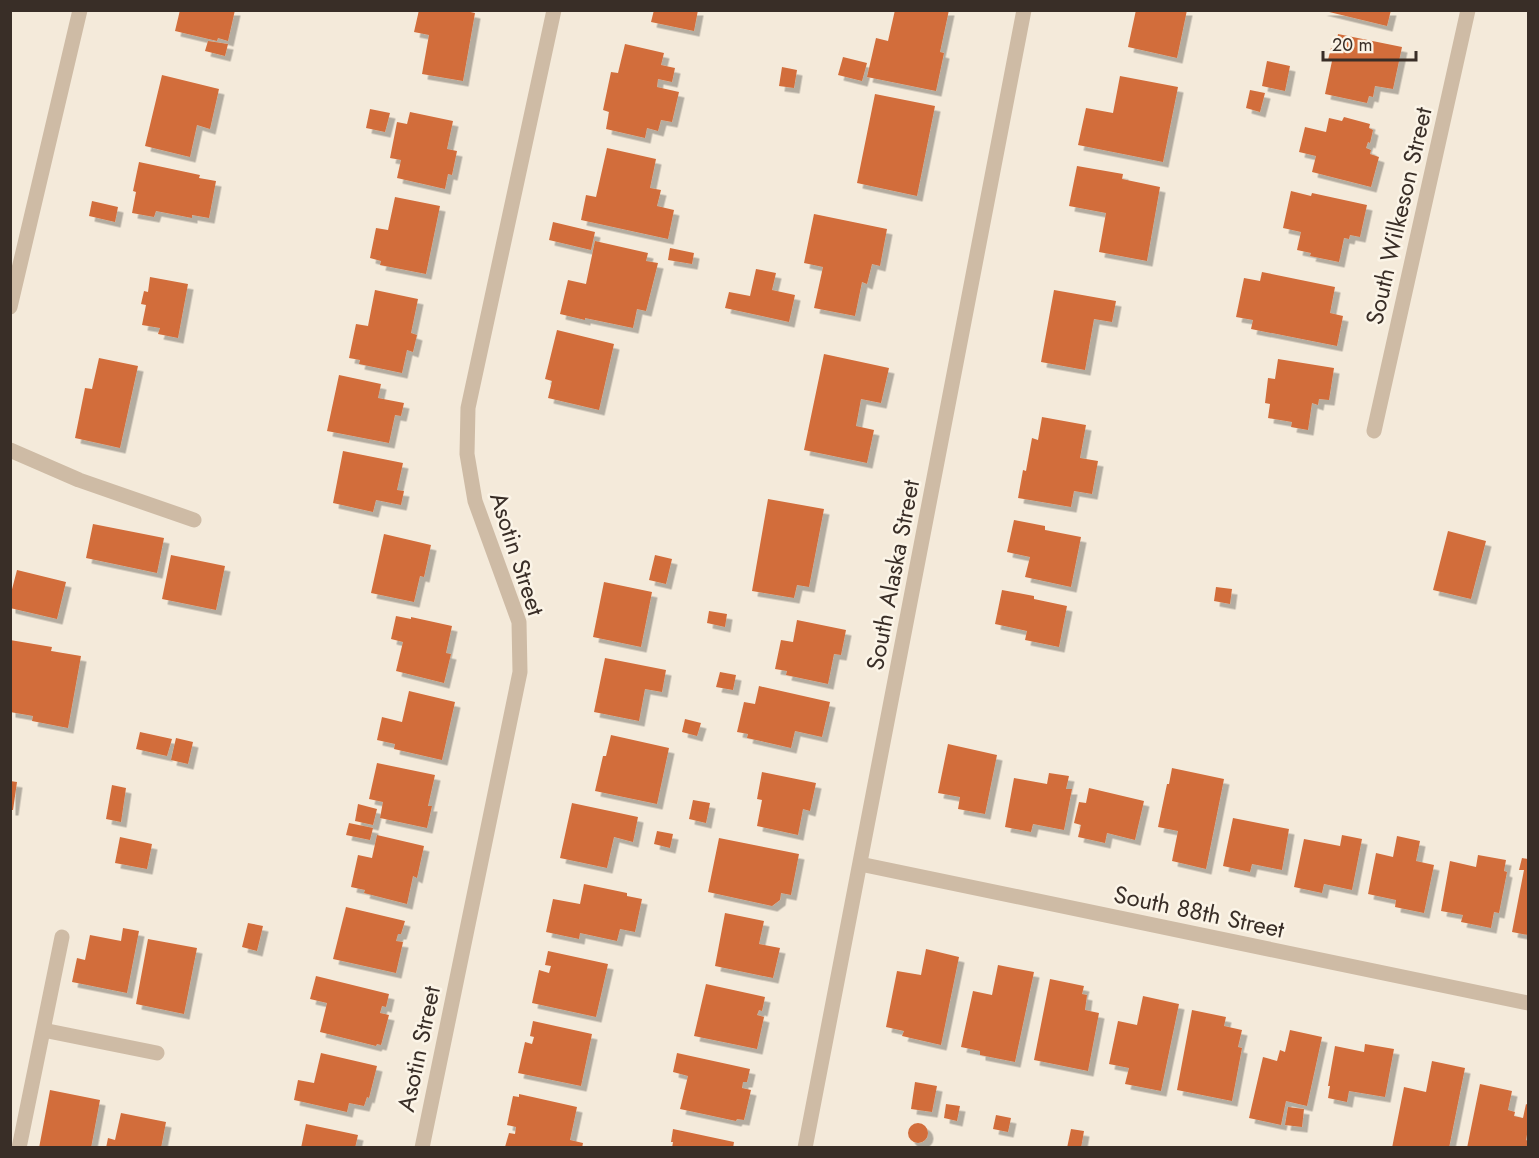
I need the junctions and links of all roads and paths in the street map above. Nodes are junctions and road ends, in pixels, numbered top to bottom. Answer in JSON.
{"nodes":[{"id":1,"x":80,"y":10,"type":"edge"},
{"id":2,"x":554,"y":10,"type":"edge"},
{"id":3,"x":1024,"y":10,"type":"edge"},
{"id":4,"x":1468,"y":10,"type":"edge"},
{"id":5,"x":10,"y":307,"type":"edge"},
{"id":6,"x":1374,"y":431,"type":"dead end"},
{"id":7,"x":10,"y":450,"type":"edge"},
{"id":8,"x":195,"y":520,"type":"dead end"},
{"id":9,"x":860,"y":864,"type":"junction"},
{"id":10,"x":62,"y":937,"type":"dead end"},
{"id":11,"x":1528,"y":1003,"type":"edge"},
{"id":12,"x":43,"y":1030,"type":"junction"},
{"id":13,"x":157,"y":1053,"type":"dead end"},
{"id":14,"x":19,"y":1148,"type":"edge"},
{"id":15,"x":422,"y":1148,"type":"edge"},
{"id":16,"x":805,"y":1148,"type":"edge"}],
"edges":[{"from":1,"to":5,"type":"street"},
{"from":2,"to":15,"type":"street","name":"Asotin Street"},
{"from":3,"to":9,"type":"street","name":"South Alaska Street"},
{"from":4,"to":6,"type":"street","name":"South Wilkeson Street"},
{"from":7,"to":8,"type":"street"},
{"from":9,"to":11,"type":"street","name":"South 88th Street"},
{"from":9,"to":16,"type":"street","name":"South Alaska Street"},
{"from":10,"to":12,"type":"street"},
{"from":12,"to":13,"type":"street"},
{"from":12,"to":14,"type":"street"}]}
